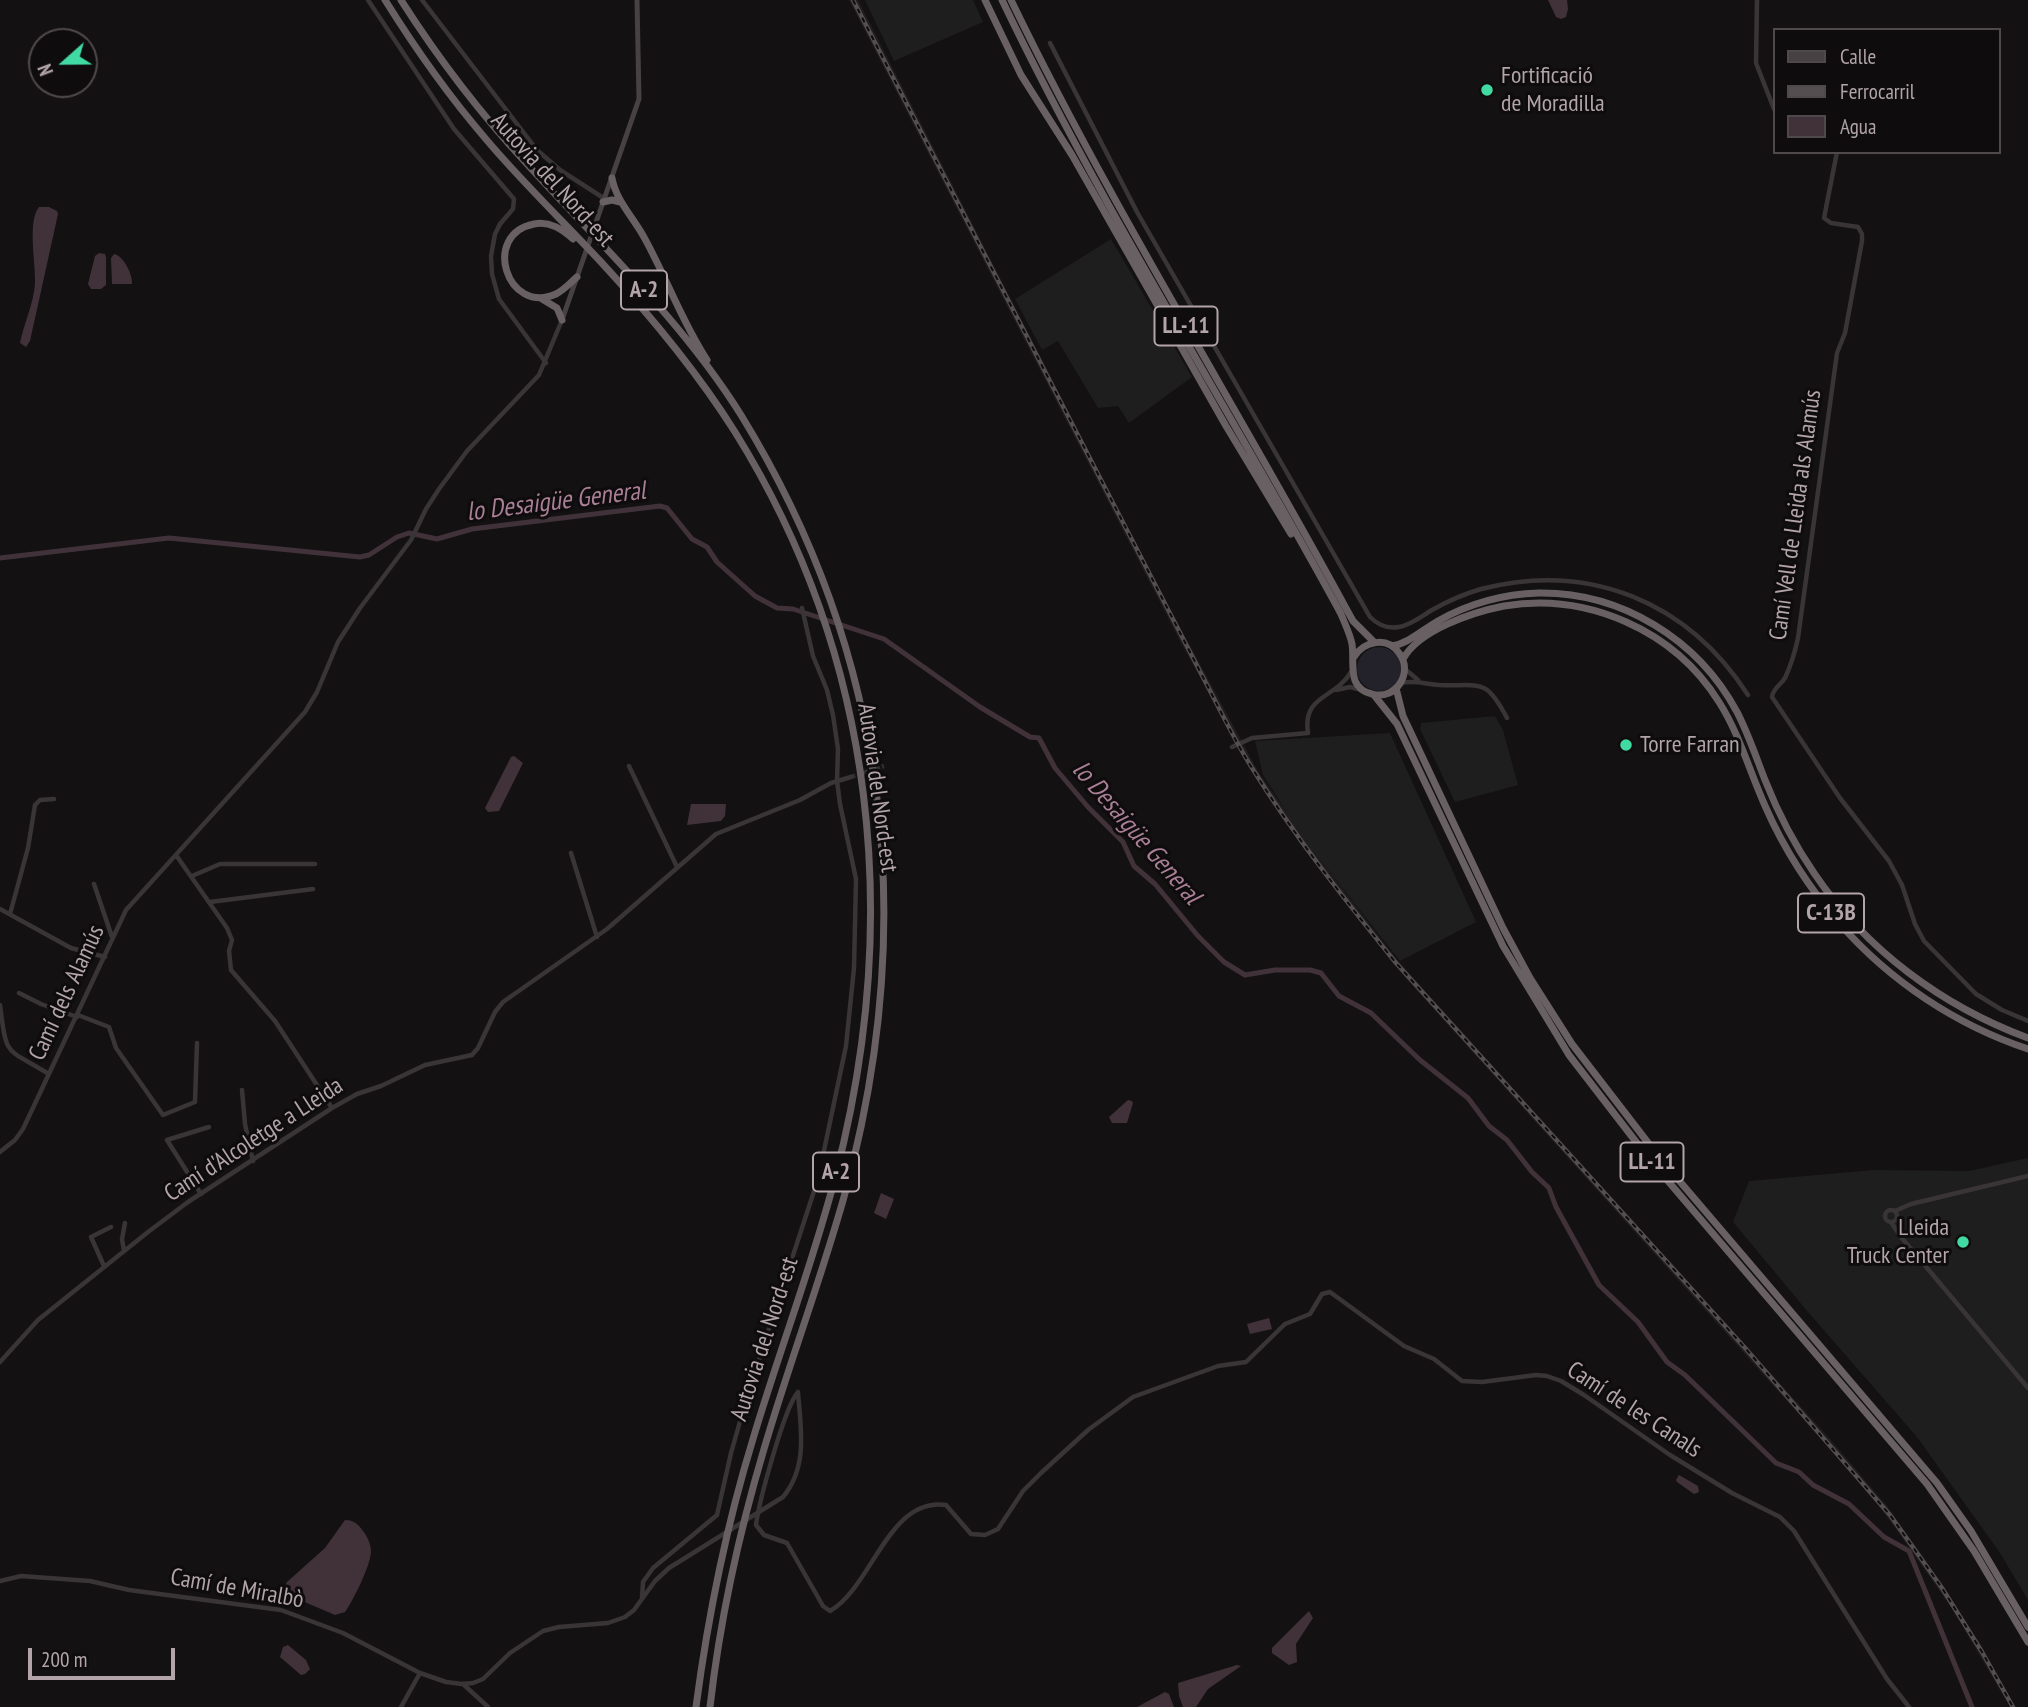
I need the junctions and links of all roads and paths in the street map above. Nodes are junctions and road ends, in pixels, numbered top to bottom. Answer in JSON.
{"nodes":[{"id":1,"x":368,"y":0,"type":"edge"},
{"id":2,"x":385,"y":0,"type":"edge"},
{"id":3,"x":401,"y":0,"type":"edge"},
{"id":4,"x":422,"y":0,"type":"edge"},
{"id":5,"x":636,"y":0,"type":"edge"},
{"id":6,"x":985,"y":0,"type":"edge"},
{"id":7,"x":1002,"y":0,"type":"edge"},
{"id":8,"x":1011,"y":0,"type":"edge"},
{"id":9,"x":1757,"y":0,"type":"edge"},
{"id":10,"x":1050,"y":43,"type":"dead end"},
{"id":11,"x":1772,"y":104,"type":"edge"},
{"id":12,"x":1837,"y":154,"type":"edge"},
{"id":13,"x":612,"y":178,"type":"junction"},
{"id":14,"x":604,"y":201,"type":"junction"},
{"id":15,"x":623,"y":205,"type":"junction"},
{"id":16,"x":577,"y":277,"type":"junction"},
{"id":17,"x":540,"y":298,"type":"junction"},
{"id":18,"x":562,"y":320,"type":"junction"},
{"id":19,"x":546,"y":363,"type":"junction"},
{"id":20,"x":691,"y":368,"type":"junction"},
{"id":21,"x":719,"y":382,"type":"junction"},
{"id":22,"x":1326,"y":587,"type":"junction"},
{"id":23,"x":802,"y":608,"type":"dead end"},
{"id":24,"x":1374,"y":642,"type":"junction"},
{"id":25,"x":1392,"y":646,"type":"junction"},
{"id":26,"x":1354,"y":657,"type":"junction"},
{"id":27,"x":1403,"y":659,"type":"junction"},
{"id":28,"x":1405,"y":669,"type":"junction"},
{"id":29,"x":1352,"y":671,"type":"junction"},
{"id":30,"x":1419,"y":681,"type":"junction"},
{"id":31,"x":1399,"y":686,"type":"junction"},
{"id":32,"x":1335,"y":691,"type":"junction"},
{"id":33,"x":1365,"y":691,"type":"junction"},
{"id":34,"x":1374,"y":695,"type":"junction"},
{"id":35,"x":1748,"y":695,"type":"dead end"},
{"id":36,"x":1507,"y":718,"type":"dead end"},
{"id":37,"x":1232,"y":747,"type":"dead end"},
{"id":38,"x":629,"y":766,"type":"dead end"},
{"id":39,"x":851,"y":777,"type":"tunnel mouth"},
{"id":40,"x":837,"y":781,"type":"junction"},
{"id":41,"x":54,"y":799,"type":"dead end"},
{"id":42,"x":571,"y":853,"type":"dead end"},
{"id":43,"x":176,"y":855,"type":"junction"},
{"id":44,"x":315,"y":864,"type":"dead end"},
{"id":45,"x":677,"y":867,"type":"junction"},
{"id":46,"x":192,"y":876,"type":"junction"},
{"id":47,"x":94,"y":884,"type":"dead end"},
{"id":48,"x":313,"y":889,"type":"dead end"},
{"id":49,"x":210,"y":902,"type":"junction"},
{"id":50,"x":0,"y":909,"type":"edge"},
{"id":51,"x":10,"y":914,"type":"junction"},
{"id":52,"x":597,"y":937,"type":"junction"},
{"id":53,"x":113,"y":938,"type":"junction"},
{"id":54,"x":105,"y":957,"type":"junction"},
{"id":55,"x":19,"y":993,"type":"dead end"},
{"id":56,"x":0,"y":1005,"type":"edge"},
{"id":57,"x":77,"y":1016,"type":"junction"},
{"id":58,"x":2028,"y":1021,"type":"edge"},
{"id":59,"x":2028,"y":1038,"type":"edge"},
{"id":60,"x":197,"y":1043,"type":"dead end"},
{"id":61,"x":2028,"y":1049,"type":"edge"},
{"id":62,"x":49,"y":1074,"type":"junction"},
{"id":63,"x":242,"y":1090,"type":"dead end"},
{"id":64,"x":332,"y":1108,"type":"junction"},
{"id":65,"x":209,"y":1127,"type":"dead end"},
{"id":66,"x":0,"y":1152,"type":"edge"},
{"id":67,"x":253,"y":1161,"type":"junction"},
{"id":68,"x":2028,"y":1177,"type":"edge"},
{"id":69,"x":201,"y":1194,"type":"junction"},
{"id":70,"x":1895,"y":1211,"type":"junction"},
{"id":71,"x":1891,"y":1222,"type":"junction"},
{"id":72,"x":125,"y":1223,"type":"dead end"},
{"id":73,"x":111,"y":1227,"type":"dead end"},
{"id":74,"x":124,"y":1251,"type":"junction"},
{"id":75,"x":104,"y":1266,"type":"junction"},
{"id":76,"x":0,"y":1362,"type":"edge"},
{"id":77,"x":2028,"y":1388,"type":"edge"},
{"id":78,"x":0,"y":1581,"type":"edge"},
{"id":79,"x":642,"y":1598,"type":"junction"},
{"id":80,"x":2028,"y":1627,"type":"edge"},
{"id":81,"x":2028,"y":1643,"type":"edge"},
{"id":82,"x":421,"y":1673,"type":"junction"},
{"id":83,"x":462,"y":1684,"type":"junction"},
{"id":84,"x":401,"y":1707,"type":"edge"},
{"id":85,"x":488,"y":1707,"type":"edge"},
{"id":86,"x":696,"y":1707,"type":"edge"},
{"id":87,"x":710,"y":1707,"type":"edge"},
{"id":88,"x":1909,"y":1707,"type":"edge"}],
"edges":[{"from":1,"to":19,"type":"street"},
{"from":2,"to":20,"type":"highway","name":"Autovia del Nord-est","number":"A-2"},
{"from":3,"to":21,"type":"highway","name":"Autovia del Nord-est","number":"A-2"},
{"from":4,"to":14,"type":"street"},
{"from":5,"to":13,"type":"street"},
{"from":6,"to":22,"type":"highway"},
{"from":7,"to":22,"type":"highway","number":"LL-11"},
{"from":8,"to":24,"type":"highway","number":"LL-11"},
{"from":9,"to":11,"type":"street"},
{"from":10,"to":35,"type":"street"},
{"from":12,"to":58,"type":"street","name":"Camí Vell de Lleida als Alamús"},
{"from":13,"to":14,"type":"street"},
{"from":13,"to":15,"type":"highway","number":"A-2"},
{"from":14,"to":15,"type":"highway"},
{"from":14,"to":16,"type":"street"},
{"from":15,"to":21,"type":"highway","number":"A-2"},
{"from":16,"to":17,"type":"highway"},
{"from":16,"to":18,"type":"street"},
{"from":17,"to":18,"type":"highway","number":"A-2"},
{"from":17,"to":20,"type":"highway","number":"A-2"},
{"from":18,"to":19,"type":"street","name":"Camí dels Alamús"},
{"from":19,"to":43,"type":"street","name":"Camí dels Alamús"},
{"from":20,"to":86,"type":"highway","name":"Autovia del Nord-est","number":"A-2"},
{"from":21,"to":87,"type":"highway","name":"Autovia del Nord-est","number":"A-2"},
{"from":22,"to":26,"type":"highway","number":"LL-11"},
{"from":23,"to":40,"type":"street"},
{"from":24,"to":25,"type":"highway"},
{"from":24,"to":26,"type":"highway"},
{"from":25,"to":27,"type":"highway"},
{"from":25,"to":59,"type":"highway","number":"C-13B"},
{"from":26,"to":29,"type":"highway","number":"LL-11"},
{"from":27,"to":28,"type":"highway"},
{"from":27,"to":61,"type":"highway","number":"C-13B"},
{"from":28,"to":30,"type":"street"},
{"from":28,"to":31,"type":"highway"},
{"from":29,"to":32,"type":"street"},
{"from":29,"to":33,"type":"highway"},
{"from":30,"to":31,"type":"street"},
{"from":30,"to":36,"type":"street"},
{"from":31,"to":34,"type":"highway"},
{"from":31,"to":80,"type":"highway","number":"LL-11"},
{"from":32,"to":33,"type":"street"},
{"from":32,"to":37,"type":"street"},
{"from":33,"to":34,"type":"highway","number":"LL-11"},
{"from":34,"to":81,"type":"highway","number":"LL-11"},
{"from":38,"to":45,"type":"street"},
{"from":39,"to":40,"type":"street","name":"Camí d'Alcoletge a Lleida"},
{"from":40,"to":45,"type":"street","name":"Camí d'Alcoletge a Lleida"},
{"from":40,"to":79,"type":"street"},
{"from":41,"to":51,"type":"street"},
{"from":42,"to":52,"type":"street"},
{"from":43,"to":46,"type":"street"},
{"from":43,"to":53,"type":"street","name":"Camí dels Alamús"},
{"from":44,"to":46,"type":"street"},
{"from":45,"to":52,"type":"street","name":"Camí d'Alcoletge a Lleida"},
{"from":46,"to":49,"type":"street"},
{"from":47,"to":53,"type":"street"},
{"from":48,"to":49,"type":"street"},
{"from":49,"to":64,"type":"street"},
{"from":50,"to":51,"type":"street"},
{"from":51,"to":54,"type":"street"},
{"from":52,"to":64,"type":"street","name":"Camí d'Alcoletge a Lleida"},
{"from":53,"to":54,"type":"street","name":"Camí dels Alamús"},
{"from":54,"to":57,"type":"street","name":"Camí dels Alamús"},
{"from":55,"to":57,"type":"street"},
{"from":56,"to":62,"type":"street"},
{"from":57,"to":60,"type":"street"},
{"from":57,"to":62,"type":"street","name":"Camí dels Alamús"},
{"from":62,"to":66,"type":"street","name":"Camí dels Alamús"},
{"from":63,"to":67,"type":"street"},
{"from":64,"to":67,"type":"street","name":"Camí d'Alcoletge a Lleida"},
{"from":65,"to":69,"type":"street"},
{"from":67,"to":69,"type":"street","name":"Camí d'Alcoletge a Lleida"},
{"from":68,"to":70,"type":"street"},
{"from":69,"to":74,"type":"street","name":"Camí d'Alcoletge a Lleida"},
{"from":70,"to":71,"type":"street"},
{"from":70,"to":71,"type":"street"},
{"from":71,"to":77,"type":"street"},
{"from":72,"to":74,"type":"street"},
{"from":73,"to":75,"type":"street"},
{"from":74,"to":75,"type":"street","name":"Camí d'Alcoletge a Lleida"},
{"from":75,"to":76,"type":"street","name":"Camí d'Alcoletge a Lleida"},
{"from":78,"to":82,"type":"street","name":"Camí de Miralbò"},
{"from":79,"to":83,"type":"street"},
{"from":79,"to":88,"type":"street","name":"Camí de les Canals"},
{"from":82,"to":83,"type":"street","name":"Camí de Miralbò"},
{"from":82,"to":84,"type":"street"},
{"from":83,"to":85,"type":"street","name":"Camí de Miralbò"}]}
